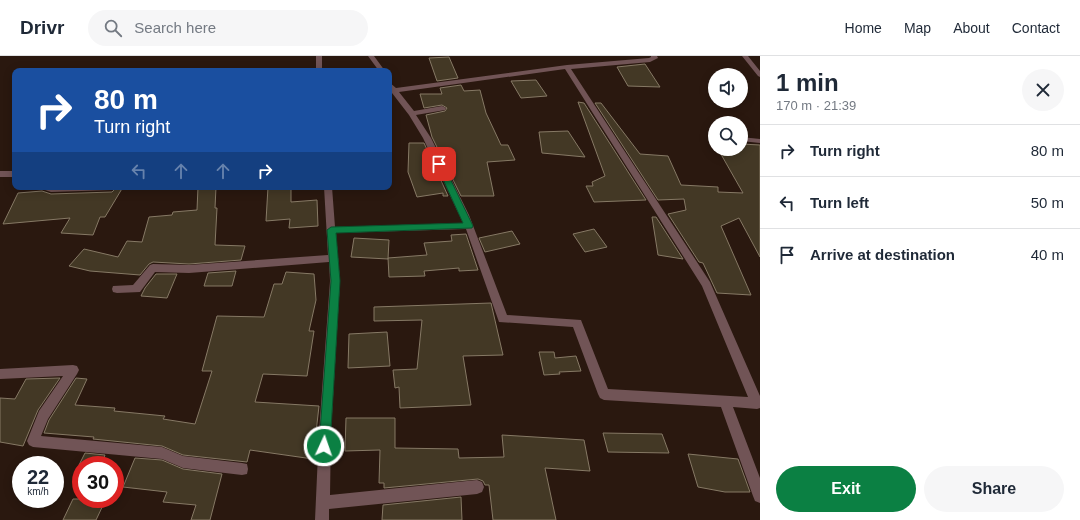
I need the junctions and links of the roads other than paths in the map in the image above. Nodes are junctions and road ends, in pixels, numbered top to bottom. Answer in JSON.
{"nodes":[{"id":1,"x":319,"y":56,"type":"edge"},
{"id":2,"x":371,"y":56,"type":"edge"},
{"id":3,"x":654,"y":56,"type":"edge"},
{"id":4,"x":745,"y":56,"type":"edge"},
{"id":5,"x":567,"y":67,"type":"junction"},
{"id":6,"x":319,"y":68,"type":"edge"},
{"id":7,"x":380,"y":68,"type":"edge"},
{"id":8,"x":760,"y":75,"type":"edge"},
{"id":9,"x":392,"y":88,"type":"edge"},
{"id":10,"x":392,"y":90,"type":"edge"},
{"id":11,"x":442,"y":108,"type":"dead end"},
{"id":12,"x":412,"y":114,"type":"junction"},
{"id":13,"x":748,"y":140,"type":"edge"},
{"id":14,"x":760,"y":141,"type":"edge"},
{"id":15,"x":0,"y":174,"type":"edge"},
{"id":16,"x":12,"y":174,"type":"edge"},
{"id":17,"x":328,"y":190,"type":"edge"},
{"id":18,"x":469,"y":226,"type":"junction"},
{"id":19,"x":331,"y":230,"type":"junction"},
{"id":20,"x":333,"y":258,"type":"junction"},
{"id":21,"x":117,"y":289,"type":"dead end"},
{"id":22,"x":0,"y":374,"type":"edge"},
{"id":23,"x":725,"y":401,"type":"junction"},
{"id":24,"x":242,"y":469,"type":"dead end"},
{"id":25,"x":477,"y":487,"type":"dead end"},
{"id":26,"x":760,"y":496,"type":"edge"},
{"id":27,"x":322,"y":503,"type":"junction"},
{"id":28,"x":322,"y":520,"type":"edge"}],
"edges":[{"from":1,"to":6,"type":"street"},
{"from":2,"to":7,"type":"street"},
{"from":3,"to":5,"type":"street"},
{"from":4,"to":8,"type":"street"},
{"from":5,"to":9,"type":"street"},
{"from":5,"to":23,"type":"street"},
{"from":10,"to":12,"type":"street"},
{"from":11,"to":12,"type":"street"},
{"from":12,"to":18,"type":"street"},
{"from":13,"to":14,"type":"street"},
{"from":15,"to":16,"type":"street"},
{"from":17,"to":19,"type":"street"},
{"from":18,"to":19,"type":"street"},
{"from":18,"to":23,"type":"street"},
{"from":19,"to":20,"type":"street"},
{"from":20,"to":21,"type":"street"},
{"from":20,"to":27,"type":"street"},
{"from":22,"to":24,"type":"street"},
{"from":23,"to":26,"type":"street"},
{"from":25,"to":27,"type":"street"},
{"from":27,"to":28,"type":"street"}]}
